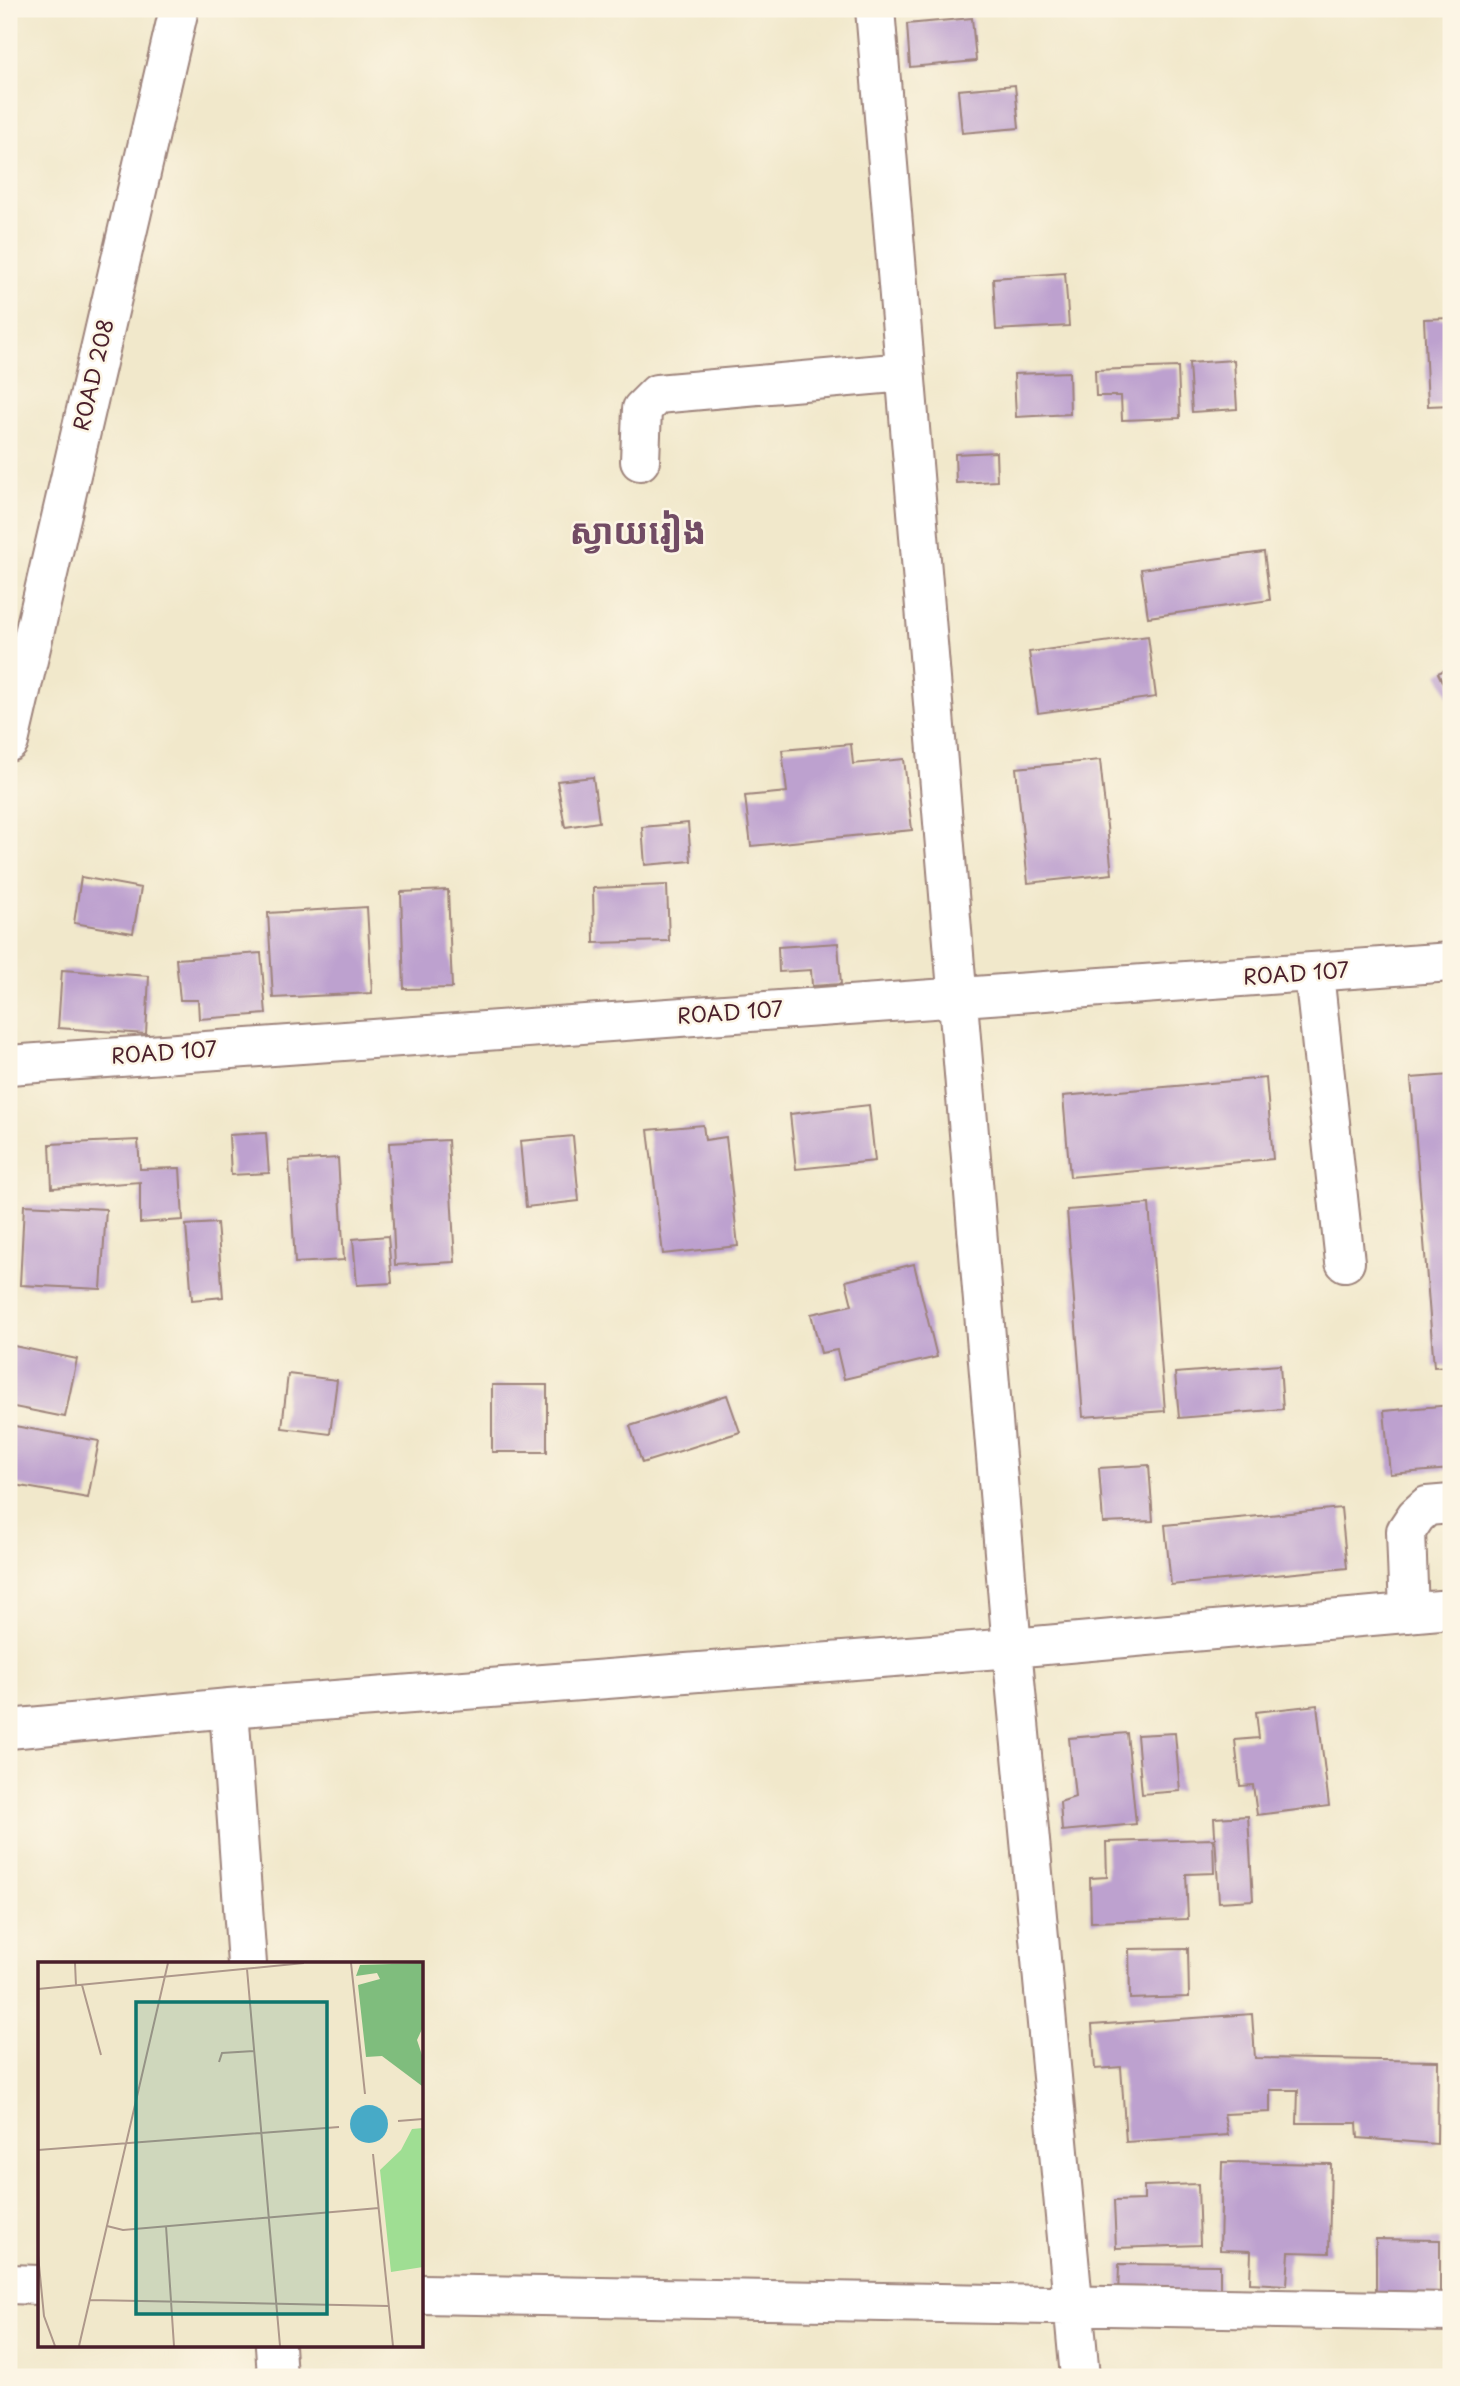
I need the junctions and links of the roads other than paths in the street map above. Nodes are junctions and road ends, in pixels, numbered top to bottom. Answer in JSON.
{"nodes":[{"id":1,"x":179,"y":9,"type":"edge"},
{"id":2,"x":875,"y":9,"type":"edge"},
{"id":3,"x":905,"y":372,"type":"junction"},
{"id":4,"x":640,"y":461,"type":"dead end"},
{"id":5,"x":9,"y":741,"type":"edge"},
{"id":6,"x":1451,"y":962,"type":"edge"},
{"id":7,"x":1314,"y":973,"type":"junction"},
{"id":8,"x":956,"y":997,"type":"junction"},
{"id":9,"x":9,"y":1065,"type":"edge"},
{"id":10,"x":1345,"y":1262,"type":"dead end"},
{"id":11,"x":1451,"y":1504,"type":"edge"},
{"id":12,"x":1451,"y":1609,"type":"edge"},
{"id":13,"x":1409,"y":1613,"type":"junction"},
{"id":14,"x":1012,"y":1648,"type":"junction"},
{"id":15,"x":229,"y":1708,"type":"junction"},
{"id":16,"x":9,"y":1729,"type":"edge"},
{"id":17,"x":247,"y":1962,"type":"edge"},
{"id":18,"x":9,"y":2284,"type":"edge"},
{"id":19,"x":38,"y":2285,"type":"edge"},
{"id":20,"x":424,"y":2294,"type":"edge"},
{"id":21,"x":1074,"y":2304,"type":"junction"},
{"id":22,"x":1451,"y":2312,"type":"edge"},
{"id":23,"x":275,"y":2348,"type":"edge"},
{"id":24,"x":277,"y":2377,"type":"edge"},
{"id":25,"x":1080,"y":2377,"type":"edge"}],
"edges":[{"from":1,"to":5,"type":"street","name":"ROAD 208"},
{"from":2,"to":3,"type":"street"},
{"from":3,"to":4,"type":"street"},
{"from":3,"to":8,"type":"street"},
{"from":6,"to":7,"type":"street","name":"ROAD 107"},
{"from":7,"to":8,"type":"street","name":"ROAD 107"},
{"from":7,"to":10,"type":"street"},
{"from":8,"to":9,"type":"street","name":"ROAD 107"},
{"from":8,"to":14,"type":"street"},
{"from":11,"to":13,"type":"street"},
{"from":12,"to":13,"type":"street"},
{"from":13,"to":14,"type":"street"},
{"from":14,"to":15,"type":"street"},
{"from":14,"to":21,"type":"street"},
{"from":15,"to":16,"type":"street"},
{"from":15,"to":17,"type":"street"},
{"from":18,"to":19,"type":"street"},
{"from":20,"to":21,"type":"street"},
{"from":21,"to":22,"type":"street"},
{"from":21,"to":25,"type":"street"},
{"from":23,"to":24,"type":"street"}]}
